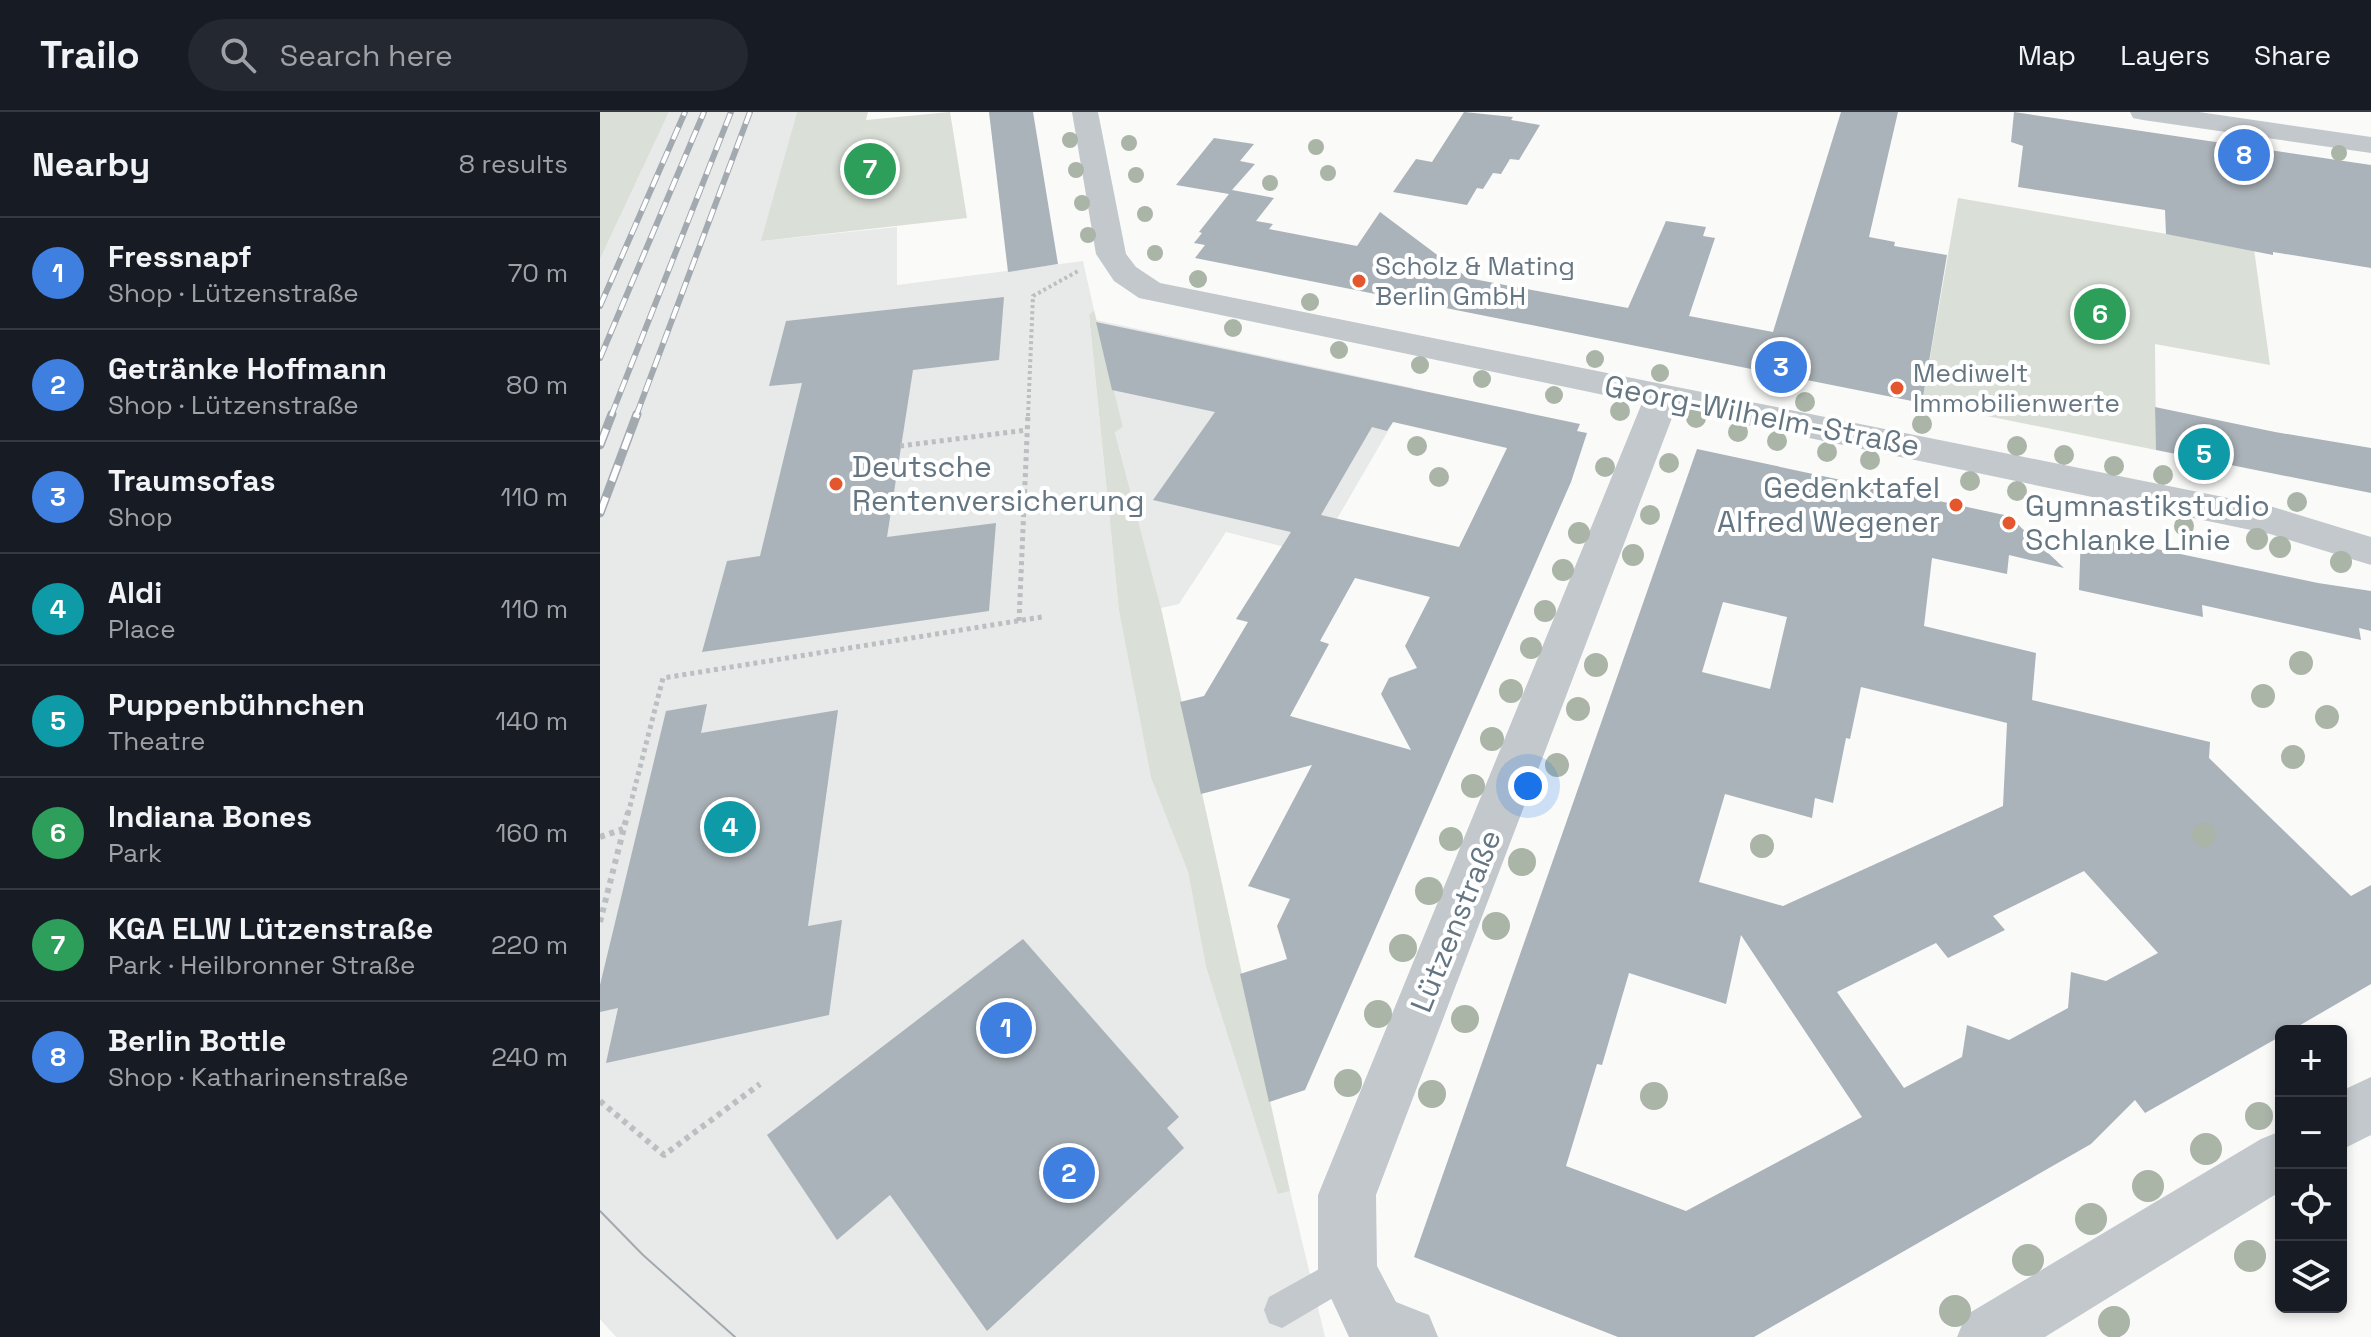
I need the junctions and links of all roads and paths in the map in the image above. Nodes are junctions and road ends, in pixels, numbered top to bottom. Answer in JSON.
{"nodes":[{"id":1,"x":1085,"y":112,"type":"edge"},
{"id":2,"x":2143,"y":112,"type":"edge"},
{"id":3,"x":2371,"y":145,"type":"edge"},
{"id":4,"x":1081,"y":269,"type":"dead end"},
{"id":5,"x":1662,"y":398,"type":"junction"},
{"id":6,"x":1027,"y":430,"type":"junction"},
{"id":7,"x":900,"y":446,"type":"dead end"},
{"id":8,"x":2371,"y":551,"type":"edge"},
{"id":9,"x":1042,"y":617,"type":"dead end"},
{"id":10,"x":1019,"y":621,"type":"junction"},
{"id":11,"x":624,"y":829,"type":"junction"},
{"id":12,"x":600,"y":837,"type":"edge"},
{"id":13,"x":600,"y":922,"type":"edge"},
{"id":14,"x":760,"y":1084,"type":"dead end"},
{"id":15,"x":600,"y":1101,"type":"edge"},
{"id":16,"x":2371,"y":1104,"type":"edge"},
{"id":17,"x":2347,"y":1118,"type":"edge"},
{"id":18,"x":2275,"y":1163,"type":"edge"},
{"id":19,"x":1348,"y":1270,"type":"junction"},
{"id":20,"x":1282,"y":1310,"type":"dead end"},
{"id":21,"x":1407,"y":1337,"type":"edge"},
{"id":22,"x":1988,"y":1337,"type":"edge"}],
"edges":[{"from":1,"to":5,"type":"street","name":"Georg-Wilhelm-Straße"},
{"from":2,"to":3,"type":"street"},
{"from":4,"to":6,"type":"path"},
{"from":5,"to":8,"type":"street","name":"Georg-Wilhelm-Straße"},
{"from":5,"to":19,"type":"street","name":"Lützenstraße"},
{"from":6,"to":7,"type":"path"},
{"from":6,"to":10,"type":"path"},
{"from":9,"to":10,"type":"path"},
{"from":10,"to":11,"type":"path"},
{"from":11,"to":12,"type":"path"},
{"from":11,"to":13,"type":"path"},
{"from":14,"to":15,"type":"path"},
{"from":16,"to":17,"type":"street"},
{"from":18,"to":22,"type":"street"},
{"from":19,"to":20,"type":"lane"},
{"from":19,"to":21,"type":"street"}]}
